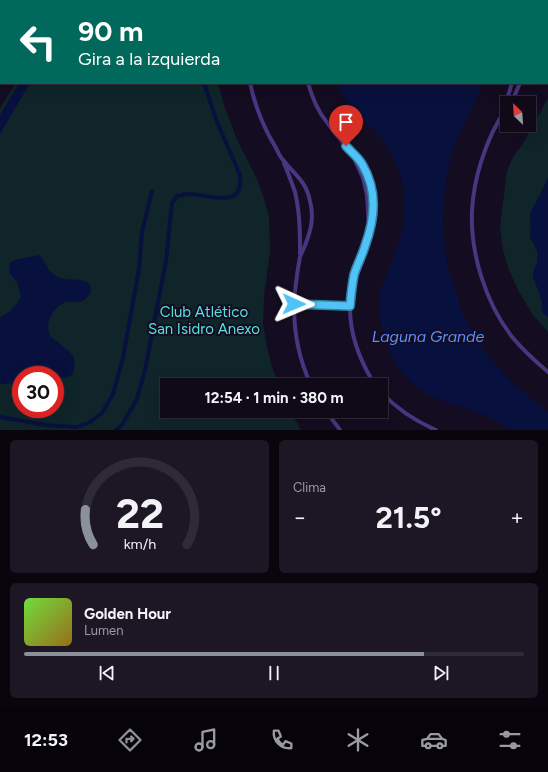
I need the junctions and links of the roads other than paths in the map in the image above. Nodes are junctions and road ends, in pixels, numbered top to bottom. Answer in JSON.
{"nodes":[{"id":1,"x":250,"y":84,"type":"edge"},
{"id":2,"x":308,"y":84,"type":"edge"},
{"id":3,"x":512,"y":84,"type":"edge"},
{"id":4,"x":520,"y":84,"type":"edge"},
{"id":5,"x":508,"y":96,"type":"edge"},
{"id":6,"x":515,"y":96,"type":"edge"},
{"id":7,"x":500,"y":118,"type":"edge"},
{"id":8,"x":284,"y":161,"type":"junction"},
{"id":9,"x":298,"y":176,"type":"junction"},
{"id":10,"x":290,"y":180,"type":"junction"},
{"id":11,"x":300,"y":235,"type":"junction"},
{"id":12,"x":309,"y":236,"type":"junction"},
{"id":13,"x":300,"y":257,"type":"junction"},
{"id":14,"x":294,"y":304,"type":"junction"},
{"id":15,"x":350,"y":306,"type":"junction"},
{"id":16,"x":548,"y":372,"type":"edge"},
{"id":17,"x":308,"y":378,"type":"edge"},
{"id":18,"x":372,"y":378,"type":"edge"},
{"id":19,"x":388,"y":399,"type":"edge"},
{"id":20,"x":331,"y":418,"type":"edge"},
{"id":21,"x":340,"y":430,"type":"edge"},
{"id":22,"x":436,"y":430,"type":"edge"}],
"edges":[{"from":1,"to":8,"type":"street"},
{"from":2,"to":15,"type":"street"},
{"from":3,"to":5,"type":"street"},
{"from":4,"to":6,"type":"street"},
{"from":7,"to":16,"type":"street"},
{"from":8,"to":9,"type":"street"},
{"from":8,"to":10,"type":"street"},
{"from":9,"to":10,"type":"street"},
{"from":9,"to":12,"type":"street"},
{"from":10,"to":11,"type":"street"},
{"from":11,"to":12,"type":"street"},
{"from":11,"to":13,"type":"street"},
{"from":12,"to":13,"type":"street"},
{"from":13,"to":14,"type":"street"},
{"from":14,"to":15,"type":"street"},
{"from":14,"to":17,"type":"street"},
{"from":15,"to":18,"type":"street"},
{"from":19,"to":22,"type":"street"},
{"from":20,"to":21,"type":"street"}]}
